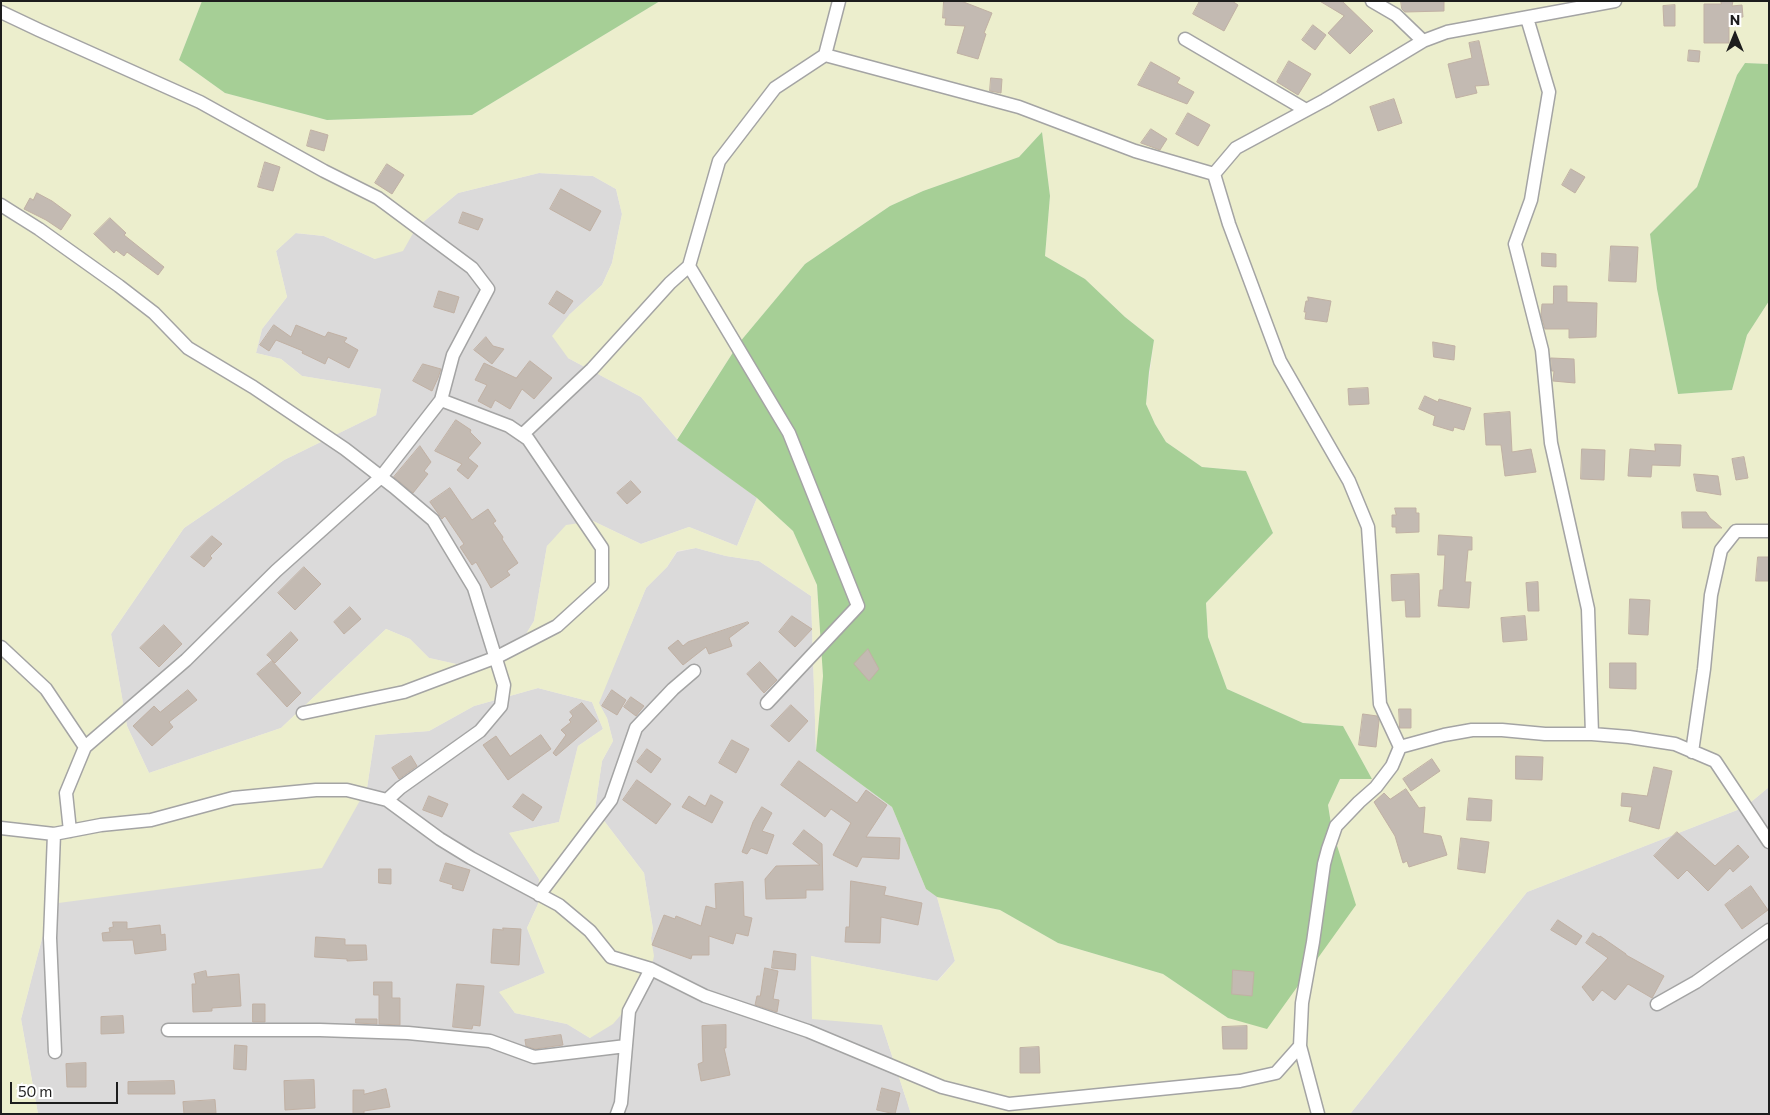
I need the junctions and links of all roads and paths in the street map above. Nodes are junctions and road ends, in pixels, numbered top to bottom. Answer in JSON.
{"nodes":[{"id":1,"x":838,"y":1,"type":"edge"},
{"id":2,"x":1372,"y":1,"type":"edge"},
{"id":3,"x":1615,"y":1,"type":"edge"},
{"id":4,"x":1593,"y":3,"type":"edge"},
{"id":5,"x":1,"y":12,"type":"edge"},
{"id":6,"x":1527,"y":18,"type":"junction"},
{"id":7,"x":1185,"y":38,"type":"dead end"},
{"id":8,"x":1423,"y":41,"type":"junction"},
{"id":9,"x":825,"y":55,"type":"junction"},
{"id":10,"x":1306,"y":110,"type":"junction"},
{"id":11,"x":1214,"y":174,"type":"junction"},
{"id":12,"x":1,"y":205,"type":"edge"},
{"id":13,"x":689,"y":266,"type":"junction"},
{"id":14,"x":441,"y":400,"type":"junction"},
{"id":15,"x":522,"y":435,"type":"junction"},
{"id":16,"x":381,"y":477,"type":"junction"},
{"id":17,"x":1769,"y":531,"type":"edge"},
{"id":18,"x":1,"y":647,"type":"edge"},
{"id":19,"x":497,"y":657,"type":"junction"},
{"id":20,"x":694,"y":671,"type":"dead end"},
{"id":21,"x":767,"y":703,"type":"dead end"},
{"id":22,"x":303,"y":713,"type":"dead end"},
{"id":23,"x":1592,"y":734,"type":"junction"},
{"id":24,"x":1400,"y":746,"type":"junction"},
{"id":25,"x":86,"y":747,"type":"junction"},
{"id":26,"x":1692,"y":752,"type":"junction"},
{"id":27,"x":387,"y":800,"type":"junction"},
{"id":28,"x":1,"y":828,"type":"edge"},
{"id":29,"x":70,"y":831,"type":"junction"},
{"id":30,"x":54,"y":834,"type":"junction"},
{"id":31,"x":1769,"y":842,"type":"edge"},
{"id":32,"x":540,"y":895,"type":"junction"},
{"id":33,"x":1769,"y":930,"type":"edge"},
{"id":34,"x":650,"y":969,"type":"junction"},
{"id":35,"x":1658,"y":1004,"type":"dead end"},
{"id":36,"x":168,"y":1030,"type":"dead end"},
{"id":37,"x":626,"y":1046,"type":"junction"},
{"id":38,"x":1300,"y":1046,"type":"junction"},
{"id":39,"x":55,"y":1052,"type":"dead end"},
{"id":40,"x":617,"y":1114,"type":"edge"},
{"id":41,"x":1318,"y":1114,"type":"edge"}],
"edges":[{"from":1,"to":9,"type":"street"},
{"from":2,"to":8,"type":"street"},
{"from":3,"to":4,"type":"street"},
{"from":4,"to":6,"type":"street"},
{"from":5,"to":14,"type":"street"},
{"from":6,"to":8,"type":"street"},
{"from":6,"to":23,"type":"street"},
{"from":7,"to":10,"type":"street"},
{"from":8,"to":10,"type":"street"},
{"from":9,"to":11,"type":"street"},
{"from":9,"to":13,"type":"street"},
{"from":10,"to":11,"type":"street"},
{"from":11,"to":24,"type":"street"},
{"from":12,"to":16,"type":"street"},
{"from":13,"to":15,"type":"street"},
{"from":13,"to":21,"type":"street"},
{"from":14,"to":15,"type":"street"},
{"from":14,"to":16,"type":"street"},
{"from":15,"to":19,"type":"street"},
{"from":16,"to":19,"type":"street"},
{"from":16,"to":25,"type":"street"},
{"from":17,"to":26,"type":"street"},
{"from":18,"to":25,"type":"street"},
{"from":19,"to":22,"type":"street"},
{"from":19,"to":27,"type":"street"},
{"from":20,"to":32,"type":"street"},
{"from":23,"to":24,"type":"street"},
{"from":23,"to":26,"type":"street"},
{"from":24,"to":38,"type":"street"},
{"from":25,"to":29,"type":"street"},
{"from":26,"to":31,"type":"street"},
{"from":27,"to":29,"type":"street"},
{"from":27,"to":32,"type":"street"},
{"from":28,"to":30,"type":"street"},
{"from":29,"to":30,"type":"street"},
{"from":30,"to":39,"type":"street"},
{"from":32,"to":34,"type":"street"},
{"from":33,"to":35,"type":"street"},
{"from":34,"to":37,"type":"street"},
{"from":34,"to":38,"type":"street"},
{"from":36,"to":37,"type":"street"},
{"from":37,"to":40,"type":"street"},
{"from":38,"to":41,"type":"street"}]}
